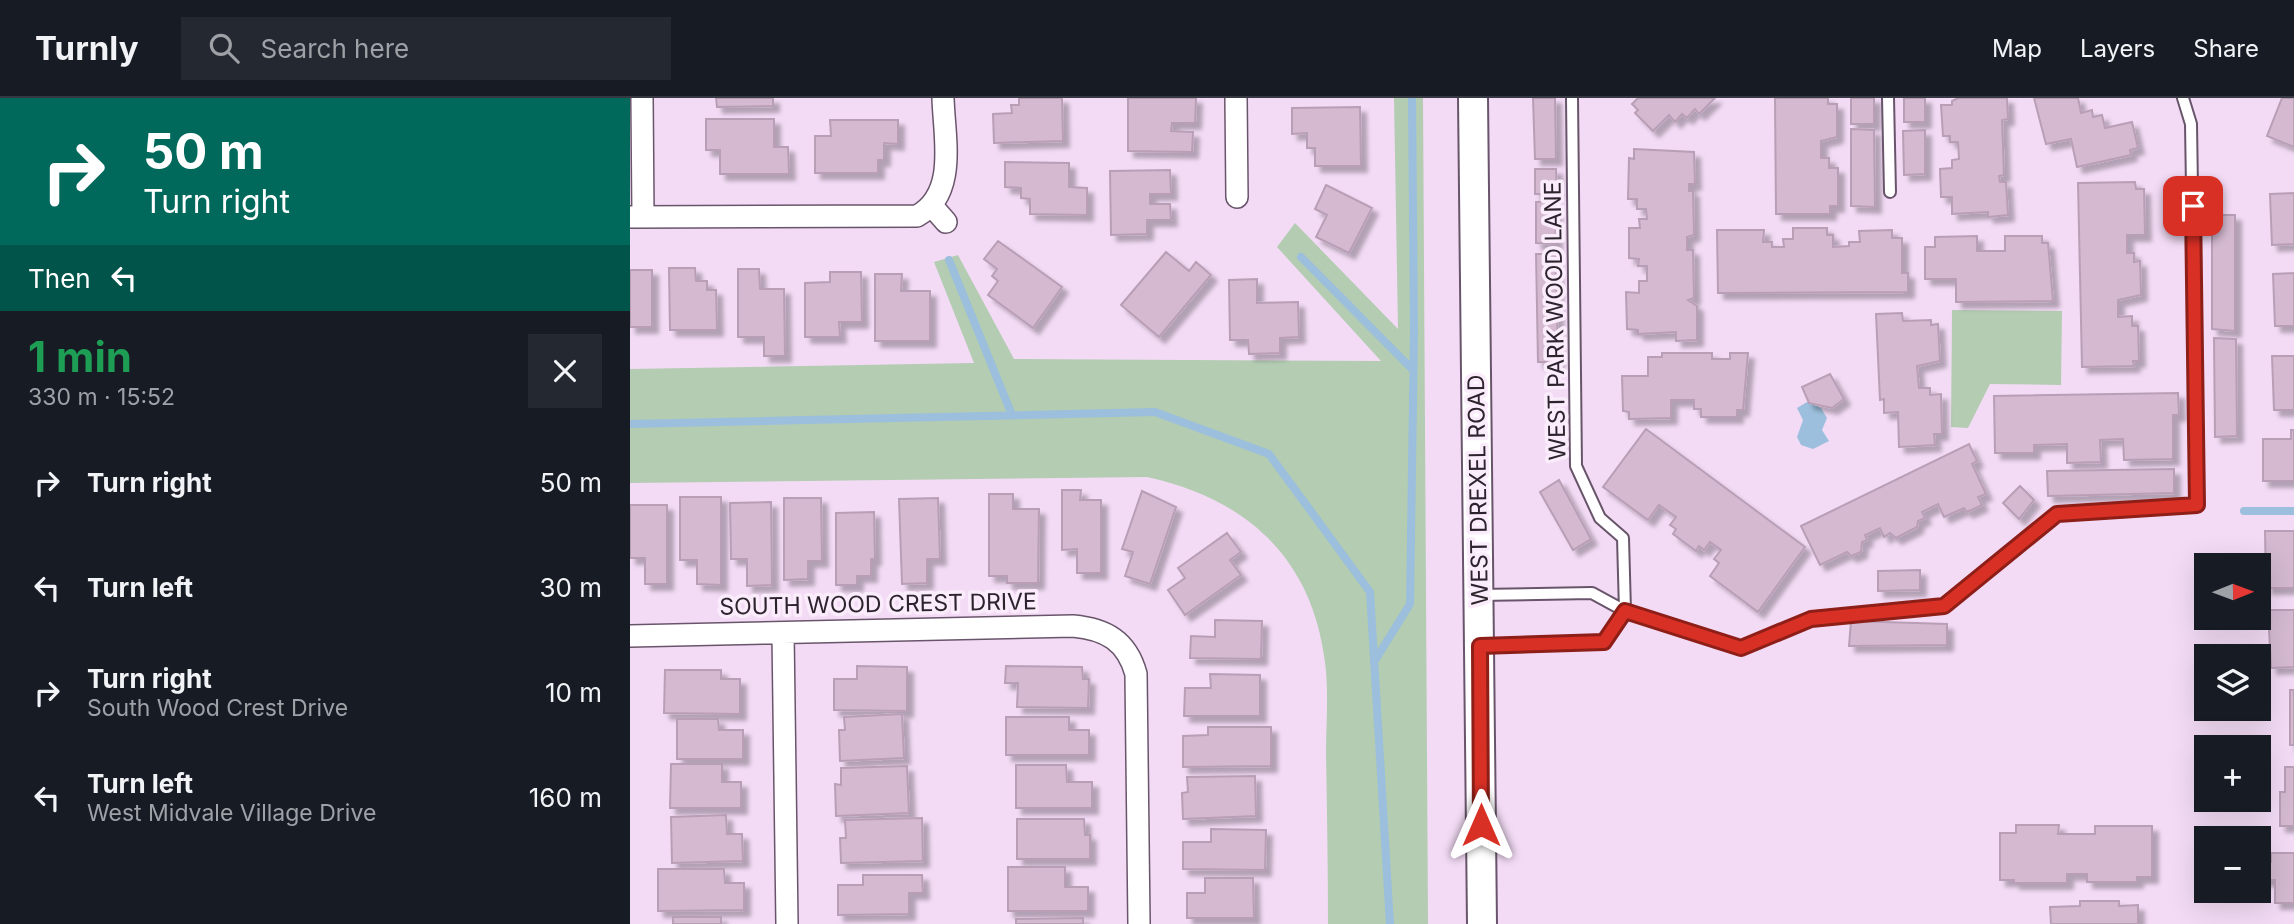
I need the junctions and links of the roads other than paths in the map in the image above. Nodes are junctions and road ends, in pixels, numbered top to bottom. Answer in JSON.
{"nodes":[{"id":1,"x":642,"y":98,"type":"edge"},
{"id":2,"x":943,"y":98,"type":"edge"},
{"id":3,"x":1236,"y":98,"type":"edge"},
{"id":4,"x":1473,"y":98,"type":"edge"},
{"id":5,"x":1572,"y":98,"type":"edge"},
{"id":6,"x":1888,"y":98,"type":"edge"},
{"id":7,"x":2183,"y":98,"type":"edge"},
{"id":8,"x":1890,"y":192,"type":"dead end"},
{"id":9,"x":1237,"y":197,"type":"dead end"},
{"id":10,"x":932,"y":206,"type":"junction"},
{"id":11,"x":637,"y":216,"type":"edge"},
{"id":12,"x":946,"y":222,"type":"dead end"},
{"id":13,"x":1479,"y":595,"type":"junction"},
{"id":14,"x":1625,"y":611,"type":"junction"},
{"id":15,"x":783,"y":633,"type":"junction"},
{"id":16,"x":630,"y":636,"type":"edge"},
{"id":17,"x":1480,"y":646,"type":"junction"},
{"id":18,"x":787,"y":924,"type":"edge"},
{"id":19,"x":1139,"y":924,"type":"edge"},
{"id":20,"x":1482,"y":924,"type":"edge"}],
"edges":[{"from":1,"to":11,"type":"street"},
{"from":2,"to":10,"type":"street"},
{"from":3,"to":9,"type":"street"},
{"from":4,"to":13,"type":"street","name":"WEST DREXEL ROAD"},
{"from":5,"to":14,"type":"lane","name":"WEST PARK WOOD LANE"},
{"from":6,"to":8,"type":"lane"},
{"from":7,"to":14,"type":"lane"},
{"from":10,"to":11,"type":"street"},
{"from":10,"to":12,"type":"street"},
{"from":13,"to":14,"type":"lane"},
{"from":13,"to":17,"type":"street","name":"WEST DREXEL ROAD"},
{"from":14,"to":17,"type":"lane"},
{"from":15,"to":16,"type":"street","name":"SOUTH WOOD CREST DRIVE"},
{"from":15,"to":18,"type":"street"},
{"from":15,"to":19,"type":"street","name":"SOUTH WOOD CREST DRIVE"},
{"from":17,"to":20,"type":"street","name":"WEST DREXEL ROAD"}]}
